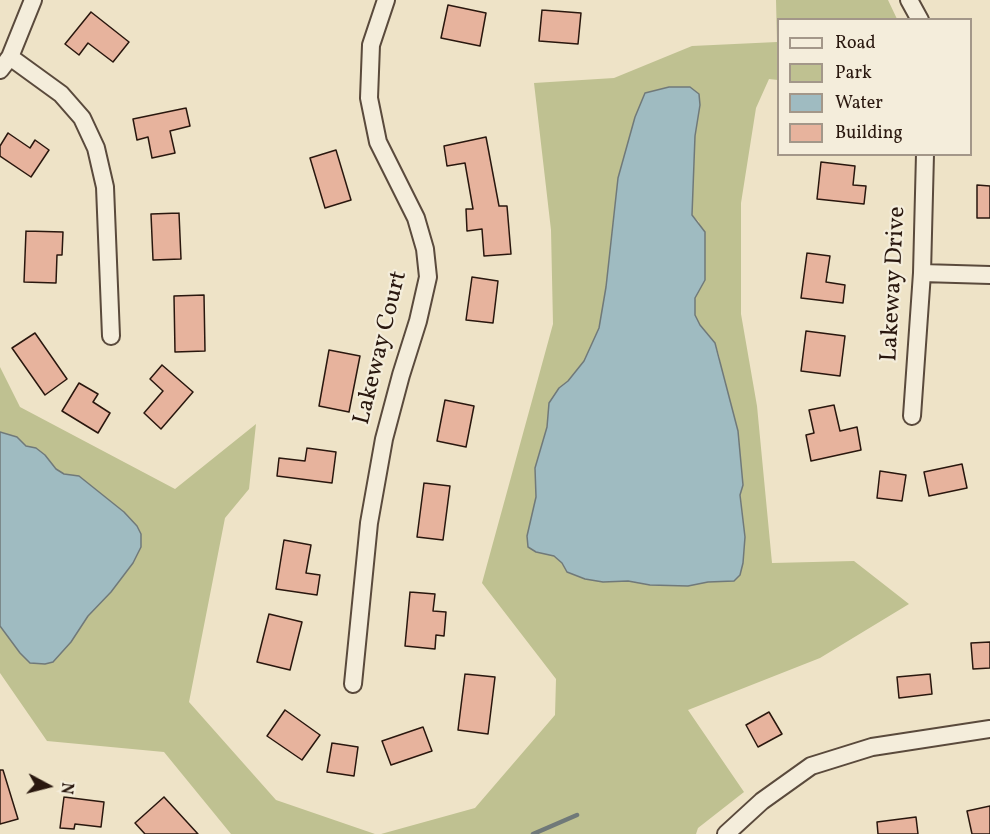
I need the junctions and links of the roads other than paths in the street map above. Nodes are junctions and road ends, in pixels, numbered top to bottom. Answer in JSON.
{"nodes":[{"id":1,"x":33,"y":0,"type":"edge"},
{"id":2,"x":386,"y":0,"type":"edge"},
{"id":3,"x":909,"y":0,"type":"edge"},
{"id":4,"x":919,"y":18,"type":"edge"},
{"id":5,"x":5,"y":63,"type":"edge"},
{"id":6,"x":925,"y":156,"type":"edge"},
{"id":7,"x":922,"y":273,"type":"junction"},
{"id":8,"x":990,"y":275,"type":"edge"},
{"id":9,"x":111,"y":336,"type":"dead end"},
{"id":10,"x":912,"y":417,"type":"dead end"},
{"id":11,"x":352,"y":684,"type":"dead end"},
{"id":12,"x":990,"y":729,"type":"edge"},
{"id":13,"x":726,"y":834,"type":"edge"}],
"edges":[{"from":1,"to":5,"type":"street"},
{"from":2,"to":11,"type":"street","name":"Lakeway Court"},
{"from":3,"to":4,"type":"street"},
{"from":5,"to":9,"type":"street"},
{"from":6,"to":7,"type":"street","name":"Lakeway Drive"},
{"from":7,"to":8,"type":"street"},
{"from":7,"to":10,"type":"street","name":"Lakeway Drive"},
{"from":12,"to":13,"type":"street"}]}
